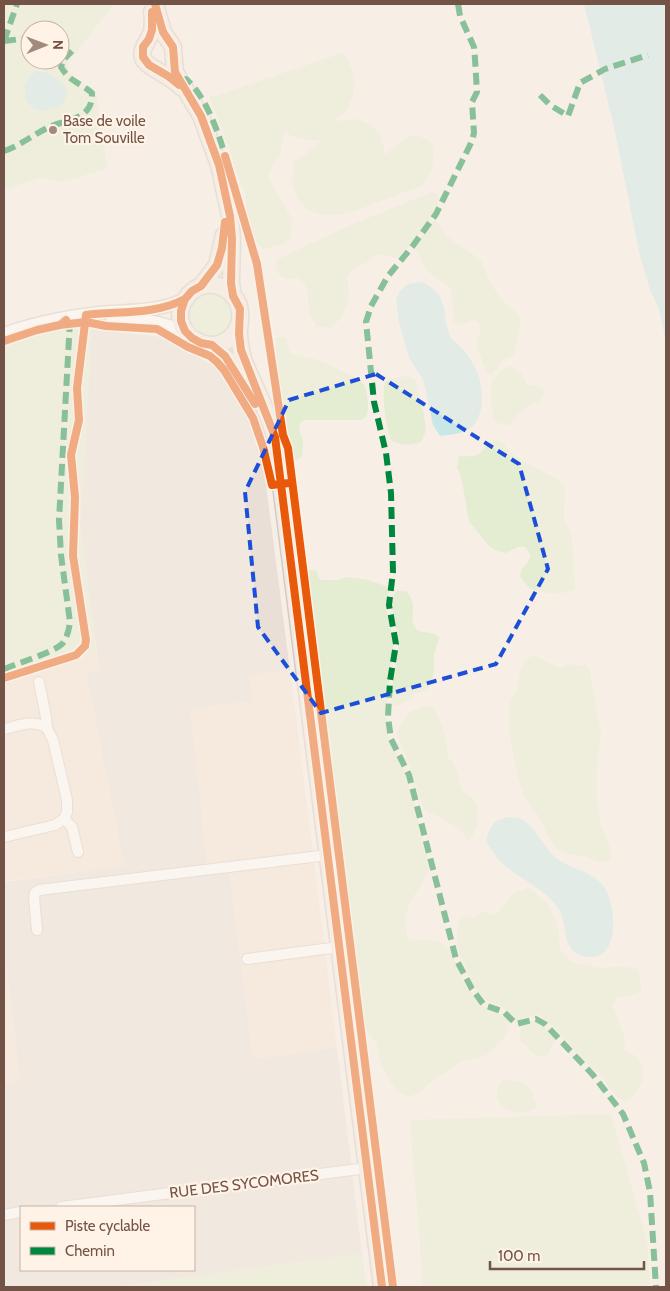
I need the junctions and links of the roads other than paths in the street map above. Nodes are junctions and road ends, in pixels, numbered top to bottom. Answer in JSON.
{"nodes":[{"id":1,"x":153,"y":4,"type":"edge"},
{"id":2,"x":149,"y":39,"type":"junction"},
{"id":3,"x":167,"y":39,"type":"junction"},
{"id":4,"x":173,"y":58,"type":"junction"},
{"id":5,"x":153,"y":68,"type":"junction"},
{"id":6,"x":190,"y":96,"type":"junction"},
{"id":7,"x":226,"y":193,"type":"junction"},
{"id":8,"x":201,"y":286,"type":"junction"},
{"id":9,"x":234,"y":296,"type":"junction"},
{"id":10,"x":185,"y":299,"type":"junction"},
{"id":11,"x":70,"y":317,"type":"junction"},
{"id":12,"x":239,"y":325,"type":"junction"},
{"id":13,"x":186,"y":333,"type":"junction"},
{"id":14,"x":4,"y":334,"type":"edge"},
{"id":15,"x":212,"y":345,"type":"junction"},
{"id":16,"x":278,"y":464,"type":"junction"},
{"id":17,"x":39,"y":682,"type":"dead end"},
{"id":18,"x":47,"y":728,"type":"junction"},
{"id":19,"x":4,"y":729,"type":"edge"},
{"id":20,"x":64,"y":819,"type":"junction"},
{"id":21,"x":4,"y":837,"type":"edge"},
{"id":22,"x":78,"y":852,"type":"dead end"},
{"id":23,"x":328,"y":855,"type":"junction"},
{"id":24,"x":37,"y":930,"type":"dead end"},
{"id":25,"x":339,"y":947,"type":"junction"},
{"id":26,"x":247,"y":959,"type":"dead end"},
{"id":27,"x":367,"y":1168,"type":"junction"},
{"id":28,"x":69,"y":1206,"type":"edge"},
{"id":29,"x":20,"y":1212,"type":"edge"},
{"id":30,"x":4,"y":1215,"type":"edge"},
{"id":31,"x":382,"y":1287,"type":"edge"}],
"edges":[{"from":1,"to":2,"type":"main road"},
{"from":1,"to":3,"type":"main road"},
{"from":2,"to":3,"type":"main road"},
{"from":2,"to":5,"type":"main road"},
{"from":3,"to":4,"type":"main road"},
{"from":4,"to":5,"type":"main road"},
{"from":4,"to":6,"type":"main road"},
{"from":5,"to":6,"type":"main road"},
{"from":6,"to":7,"type":"main road"},
{"from":7,"to":8,"type":"main road"},
{"from":7,"to":9,"type":"main road"},
{"from":8,"to":9,"type":"main road"},
{"from":8,"to":10,"type":"main road"},
{"from":9,"to":12,"type":"main road"},
{"from":10,"to":11,"type":"street"},
{"from":10,"to":13,"type":"main road"},
{"from":11,"to":13,"type":"street"},
{"from":11,"to":14,"type":"street"},
{"from":12,"to":15,"type":"main road"},
{"from":12,"to":16,"type":"main road"},
{"from":13,"to":15,"type":"main road"},
{"from":15,"to":16,"type":"main road"},
{"from":16,"to":23,"type":"main road"},
{"from":17,"to":18,"type":"street"},
{"from":18,"to":19,"type":"street"},
{"from":18,"to":20,"type":"street"},
{"from":20,"to":21,"type":"street"},
{"from":20,"to":22,"type":"street"},
{"from":23,"to":24,"type":"street"},
{"from":23,"to":25,"type":"main road"},
{"from":25,"to":26,"type":"street"},
{"from":25,"to":27,"type":"main road"},
{"from":27,"to":28,"type":"street","name":"RUE DES SYCOMORES"},
{"from":27,"to":31,"type":"main road"},
{"from":29,"to":30,"type":"street"}]}
